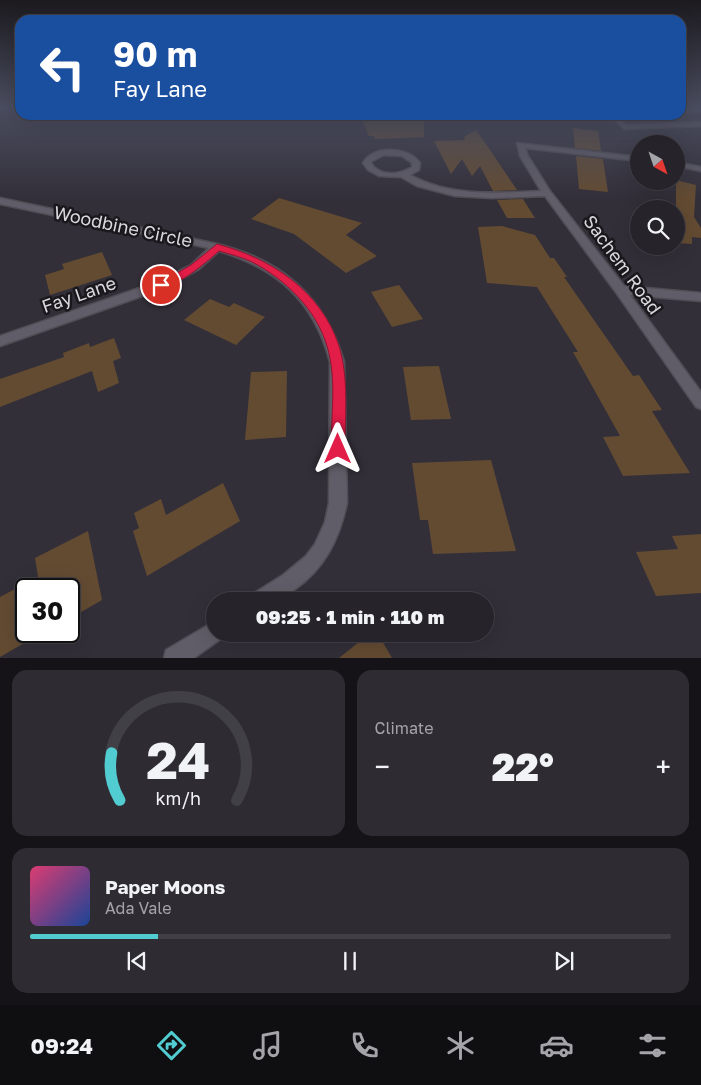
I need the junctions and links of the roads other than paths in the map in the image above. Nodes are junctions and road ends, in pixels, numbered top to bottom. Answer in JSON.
{"nodes":[{"id":1,"x":630,"y":158,"type":"edge"},
{"id":2,"x":685,"y":166,"type":"edge"},
{"id":3,"x":701,"y":169,"type":"edge"},
{"id":4,"x":404,"y":174,"type":"junction"},
{"id":5,"x":548,"y":193,"type":"junction"},
{"id":6,"x":0,"y":201,"type":"edge"},
{"id":7,"x":217,"y":247,"type":"junction"},
{"id":8,"x":621,"y":290,"type":"junction"},
{"id":9,"x":701,"y":297,"type":"edge"},
{"id":10,"x":0,"y":341,"type":"edge"},
{"id":11,"x":701,"y":403,"type":"edge"},
{"id":12,"x":274,"y":592,"type":"edge"},
{"id":13,"x":206,"y":636,"type":"edge"},
{"id":14,"x":174,"y":658,"type":"edge"}],
"edges":[{"from":1,"to":5,"type":"street","name":"Sachem Road"},
{"from":2,"to":3,"type":"street"},
{"from":4,"to":4,"type":"street"},
{"from":4,"to":5,"type":"street"},
{"from":5,"to":8,"type":"street","name":"Sachem Road"},
{"from":6,"to":7,"type":"street","name":"Woodbine Circle"},
{"from":7,"to":10,"type":"street","name":"Fay Lane"},
{"from":7,"to":12,"type":"street","name":"Woodbine Circle"},
{"from":8,"to":9,"type":"street"},
{"from":8,"to":11,"type":"street","name":"Sachem Road"},
{"from":13,"to":14,"type":"street"}]}
